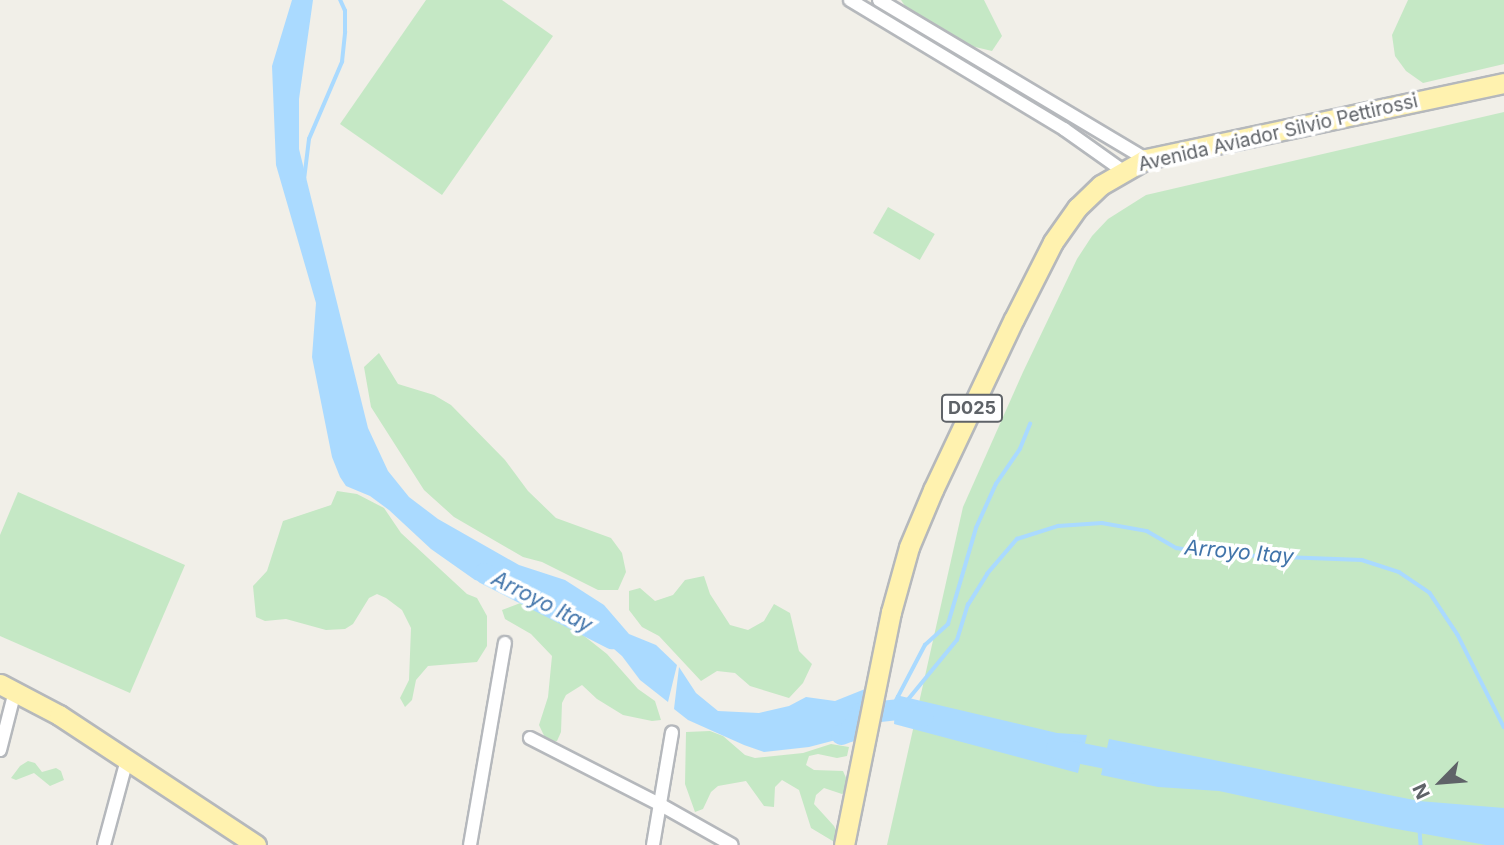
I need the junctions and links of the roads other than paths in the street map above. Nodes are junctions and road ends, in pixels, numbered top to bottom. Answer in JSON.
{"nodes":[{"id":1,"x":850,"y":0,"type":"edge"},
{"id":2,"x":878,"y":0,"type":"edge"},
{"id":3,"x":1504,"y":83,"type":"edge"},
{"id":4,"x":1146,"y":159,"type":"junction"},
{"id":5,"x":1122,"y":170,"type":"junction"},
{"id":6,"x":505,"y":643,"type":"dead end"},
{"id":7,"x":7,"y":687,"type":"edge"},
{"id":8,"x":672,"y":733,"type":"dead end"},
{"id":9,"x":530,"y":738,"type":"dead end"},
{"id":10,"x":0,"y":750,"type":"edge"},
{"id":11,"x":127,"y":760,"type":"junction"},
{"id":12,"x":661,"y":804,"type":"junction"},
{"id":13,"x":473,"y":844,"type":"edge"},
{"id":14,"x":104,"y":845,"type":"edge"},
{"id":15,"x":256,"y":845,"type":"edge"},
{"id":16,"x":653,"y":845,"type":"edge"},
{"id":17,"x":732,"y":845,"type":"edge"},
{"id":18,"x":844,"y":845,"type":"edge"}],
"edges":[{"from":1,"to":5,"type":"street"},
{"from":2,"to":4,"type":"street"},
{"from":3,"to":4,"type":"main road","name":"Avenida Aviador Silvio Pettirossi","number":"D025"},
{"from":4,"to":5,"type":"main road","name":"Avenida Aviador Silvio Pettirossi","number":"D025"},
{"from":5,"to":18,"type":"main road","name":"Avenida Aviador Silvio Pettirossi","number":"D025"},
{"from":6,"to":13,"type":"street"},
{"from":7,"to":10,"type":"street"},
{"from":7,"to":11,"type":"main road"},
{"from":8,"to":12,"type":"street"},
{"from":9,"to":12,"type":"street"},
{"from":11,"to":14,"type":"street"},
{"from":11,"to":15,"type":"main road"},
{"from":12,"to":16,"type":"street"},
{"from":12,"to":17,"type":"street"}]}
